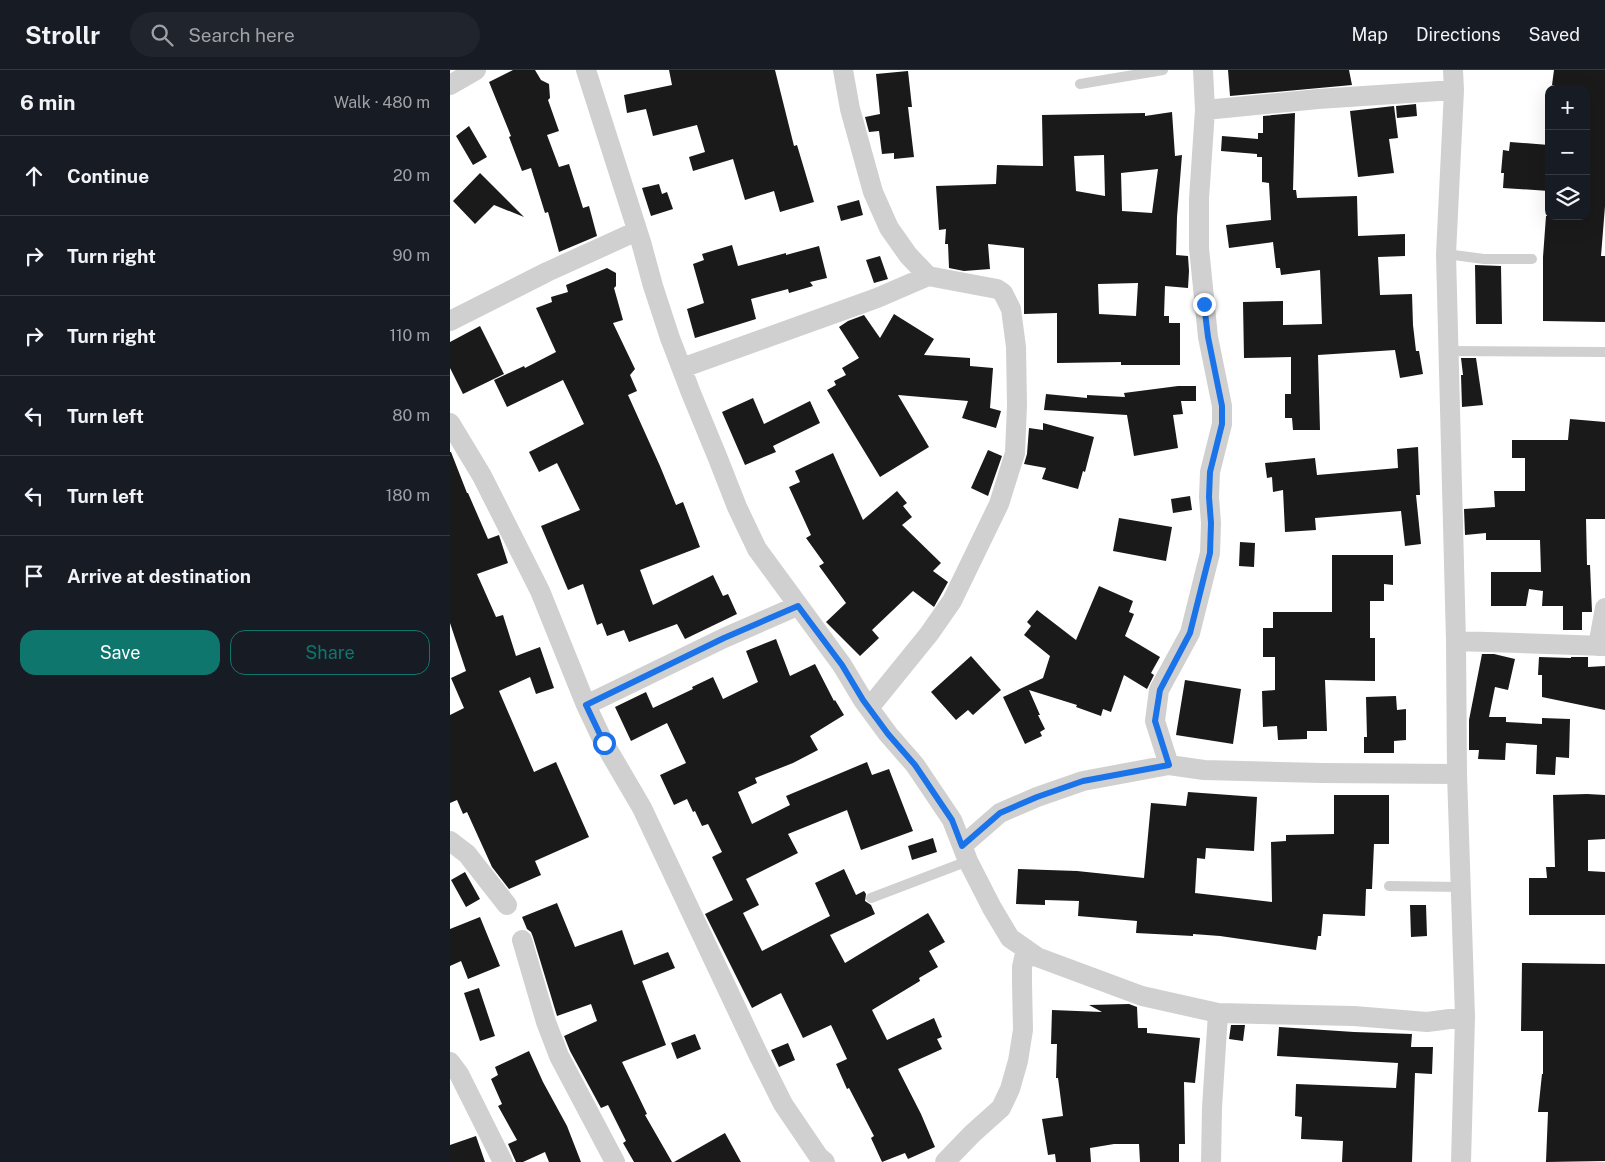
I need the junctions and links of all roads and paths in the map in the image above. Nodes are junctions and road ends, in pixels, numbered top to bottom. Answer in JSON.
{"nodes":[{"id":1,"x":476,"y":70,"type":"edge"},
{"id":2,"x":586,"y":70,"type":"edge"},
{"id":3,"x":843,"y":70,"type":"edge"},
{"id":4,"x":1163,"y":70,"type":"edge"},
{"id":5,"x":1204,"y":70,"type":"edge"},
{"id":6,"x":1453,"y":80,"type":"edge"},
{"id":7,"x":1080,"y":84,"type":"dead end"},
{"id":8,"x":450,"y":85,"type":"edge"},
{"id":9,"x":1204,"y":110,"type":"junction"},
{"id":10,"x":638,"y":231,"type":"junction"},
{"id":11,"x":1446,"y":254,"type":"junction"},
{"id":12,"x":1532,"y":259,"type":"dead end"},
{"id":13,"x":928,"y":276,"type":"junction"},
{"id":14,"x":450,"y":321,"type":"edge"},
{"id":15,"x":1449,"y":351,"type":"junction"},
{"id":16,"x":1605,"y":352,"type":"edge"},
{"id":17,"x":682,"y":368,"type":"junction"},
{"id":18,"x":450,"y":423,"type":"edge"},
{"id":19,"x":458,"y":450,"type":"edge"},
{"id":20,"x":798,"y":606,"type":"junction"},
{"id":21,"x":1605,"y":608,"type":"edge"},
{"id":22,"x":1456,"y":641,"type":"junction"},
{"id":23,"x":1601,"y":646,"type":"edge"},
{"id":24,"x":586,"y":705,"type":"junction"},
{"id":25,"x":869,"y":708,"type":"junction"},
{"id":26,"x":1169,"y":765,"type":"junction"},
{"id":27,"x":1457,"y":774,"type":"junction"},
{"id":28,"x":450,"y":841,"type":"edge"},
{"id":29,"x":965,"y":854,"type":"junction"},
{"id":30,"x":1389,"y":886,"type":"dead end"},
{"id":31,"x":1461,"y":887,"type":"junction"},
{"id":32,"x":871,"y":898,"type":"dead end"},
{"id":33,"x":507,"y":905,"type":"dead end"},
{"id":34,"x":522,"y":940,"type":"dead end"},
{"id":35,"x":1026,"y":949,"type":"junction"},
{"id":36,"x":1218,"y":1013,"type":"junction"},
{"id":37,"x":1465,"y":1017,"type":"junction"},
{"id":38,"x":450,"y":1062,"type":"edge"},
{"id":39,"x":503,"y":1162,"type":"edge"},
{"id":40,"x":615,"y":1162,"type":"edge"},
{"id":41,"x":826,"y":1162,"type":"edge"},
{"id":42,"x":945,"y":1162,"type":"edge"},
{"id":43,"x":1211,"y":1162,"type":"edge"},
{"id":44,"x":1461,"y":1162,"type":"edge"}],
"edges":[{"from":1,"to":8,"type":"street"},
{"from":2,"to":10,"type":"street"},
{"from":3,"to":13,"type":"street"},
{"from":4,"to":7,"type":"lane"},
{"from":5,"to":9,"type":"street"},
{"from":6,"to":9,"type":"street"},
{"from":6,"to":11,"type":"street"},
{"from":9,"to":26,"type":"street"},
{"from":10,"to":14,"type":"street"},
{"from":10,"to":17,"type":"street"},
{"from":11,"to":12,"type":"lane"},
{"from":11,"to":15,"type":"street"},
{"from":13,"to":17,"type":"street"},
{"from":13,"to":25,"type":"street"},
{"from":15,"to":16,"type":"lane"},
{"from":15,"to":22,"type":"street"},
{"from":17,"to":20,"type":"street"},
{"from":18,"to":19,"type":"street"},
{"from":19,"to":24,"type":"street"},
{"from":20,"to":24,"type":"street"},
{"from":20,"to":25,"type":"street"},
{"from":21,"to":23,"type":"street"},
{"from":22,"to":23,"type":"street"},
{"from":22,"to":27,"type":"street"},
{"from":24,"to":41,"type":"street"},
{"from":25,"to":29,"type":"street"},
{"from":26,"to":27,"type":"street"},
{"from":26,"to":29,"type":"street"},
{"from":27,"to":31,"type":"street"},
{"from":28,"to":33,"type":"street"},
{"from":29,"to":32,"type":"lane"},
{"from":29,"to":35,"type":"street"},
{"from":30,"to":31,"type":"lane"},
{"from":31,"to":37,"type":"street"},
{"from":34,"to":40,"type":"street"},
{"from":35,"to":36,"type":"street"},
{"from":35,"to":42,"type":"street"},
{"from":36,"to":37,"type":"street"},
{"from":36,"to":43,"type":"street"},
{"from":37,"to":44,"type":"street"},
{"from":38,"to":39,"type":"street"}]}
